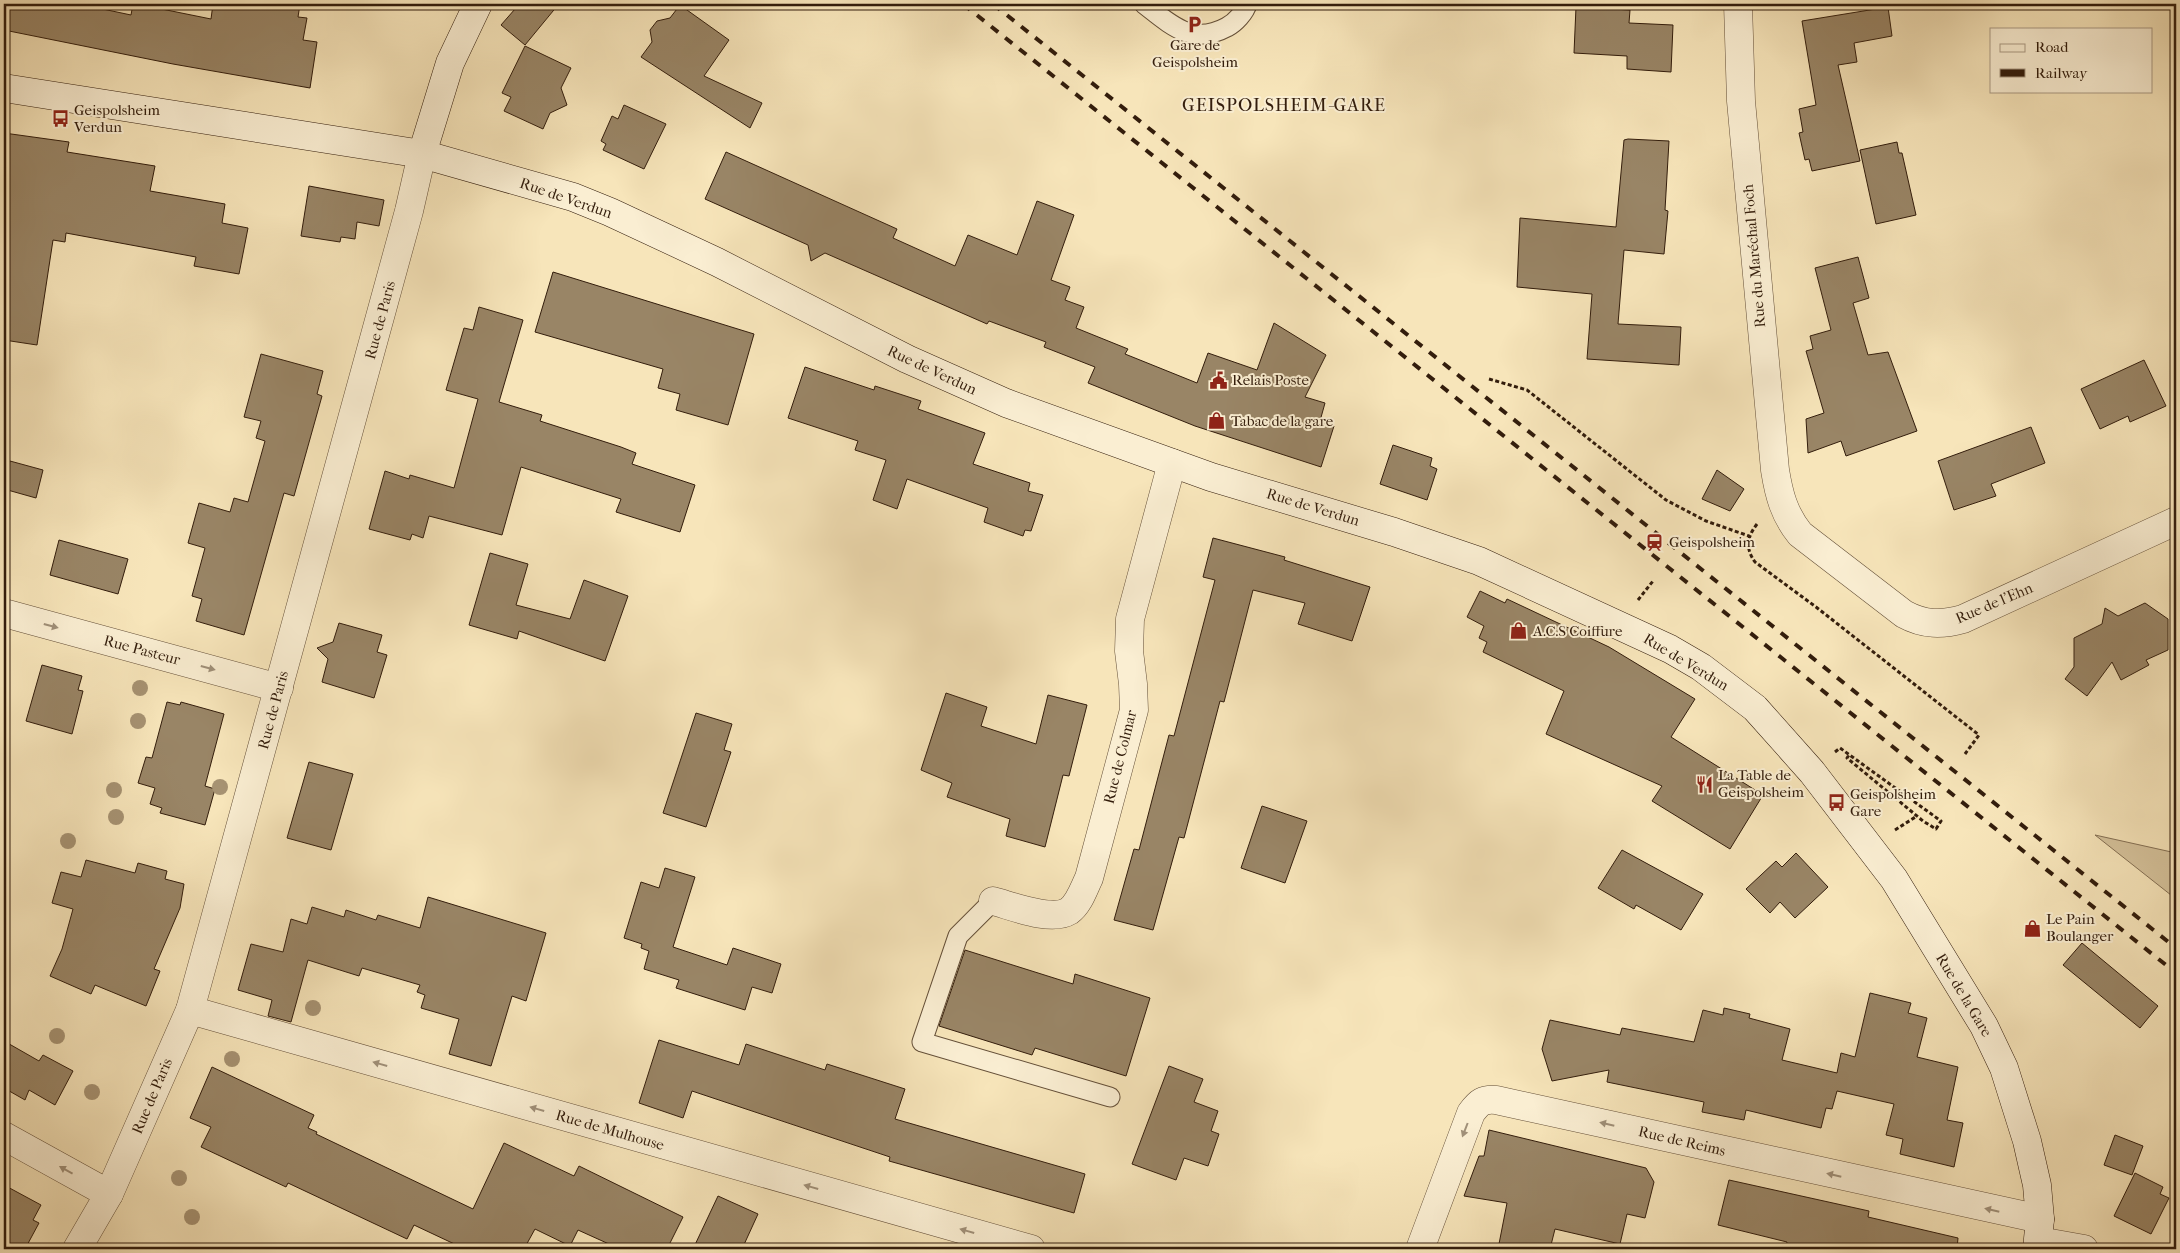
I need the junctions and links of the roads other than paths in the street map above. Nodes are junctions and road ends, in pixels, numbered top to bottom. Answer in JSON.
{"nodes":[{"id":1,"x":478,"y":4,"type":"edge"},
{"id":2,"x":1144,"y":4,"type":"edge"},
{"id":3,"x":1247,"y":4,"type":"edge"},
{"id":4,"x":1738,"y":4,"type":"edge"},
{"id":5,"x":4,"y":88,"type":"edge"},
{"id":6,"x":422,"y":154,"type":"junction"},
{"id":7,"x":1172,"y":463,"type":"junction"},
{"id":8,"x":1783,"y":507,"type":"joint"},
{"id":9,"x":2176,"y":521,"type":"edge"},
{"id":10,"x":4,"y":613,"type":"edge"},
{"id":11,"x":279,"y":688,"type":"junction"},
{"id":12,"x":1812,"y":772,"type":"joint"},
{"id":13,"x":993,"y":901,"type":"joint"},
{"id":14,"x":190,"y":1010,"type":"junction"},
{"id":15,"x":1110,"y":1098,"type":"dead end"},
{"id":16,"x":4,"y":1136,"type":"edge"},
{"id":17,"x":109,"y":1194,"type":"junction"},
{"id":18,"x":2039,"y":1236,"type":"edge"},
{"id":19,"x":77,"y":1249,"type":"edge"},
{"id":20,"x":1031,"y":1249,"type":"edge"},
{"id":21,"x":1420,"y":1249,"type":"edge"},
{"id":22,"x":2084,"y":1249,"type":"edge"}],
"edges":[{"from":1,"to":6,"type":"street","name":"Rue de Paris"},
{"from":2,"to":3,"type":"lane"},
{"from":4,"to":8,"type":"street","name":"Rue du Maréchal Foch"},
{"from":5,"to":6,"type":"street","name":"Rue de Verdun"},
{"from":6,"to":7,"type":"street","name":"Rue de Verdun"},
{"from":6,"to":11,"type":"street","name":"Rue de Paris"},
{"from":7,"to":12,"type":"street","name":"Rue de Verdun"},
{"from":7,"to":13,"type":"street","name":"Rue de Colmar"},
{"from":8,"to":9,"type":"street","name":"Rue de l'Ehn"},
{"from":10,"to":11,"type":"street","name":"Rue Pasteur","one_way":true},
{"from":11,"to":14,"type":"street","name":"Rue de Paris"},
{"from":12,"to":18,"type":"street","name":"Rue de la Gare"},
{"from":13,"to":15,"type":"lane"},
{"from":14,"to":17,"type":"street","name":"Rue de Paris"},
{"from":20,"to":14,"type":"street","name":"Rue de Mulhouse","one_way":true},
{"from":17,"to":16,"type":"street","one_way":true},
{"from":17,"to":19,"type":"street","name":"Rue de Paris"},
{"from":18,"to":21,"type":"street","name":"Rue de Reims","one_way":true},
{"from":18,"to":22,"type":"street"}]}
